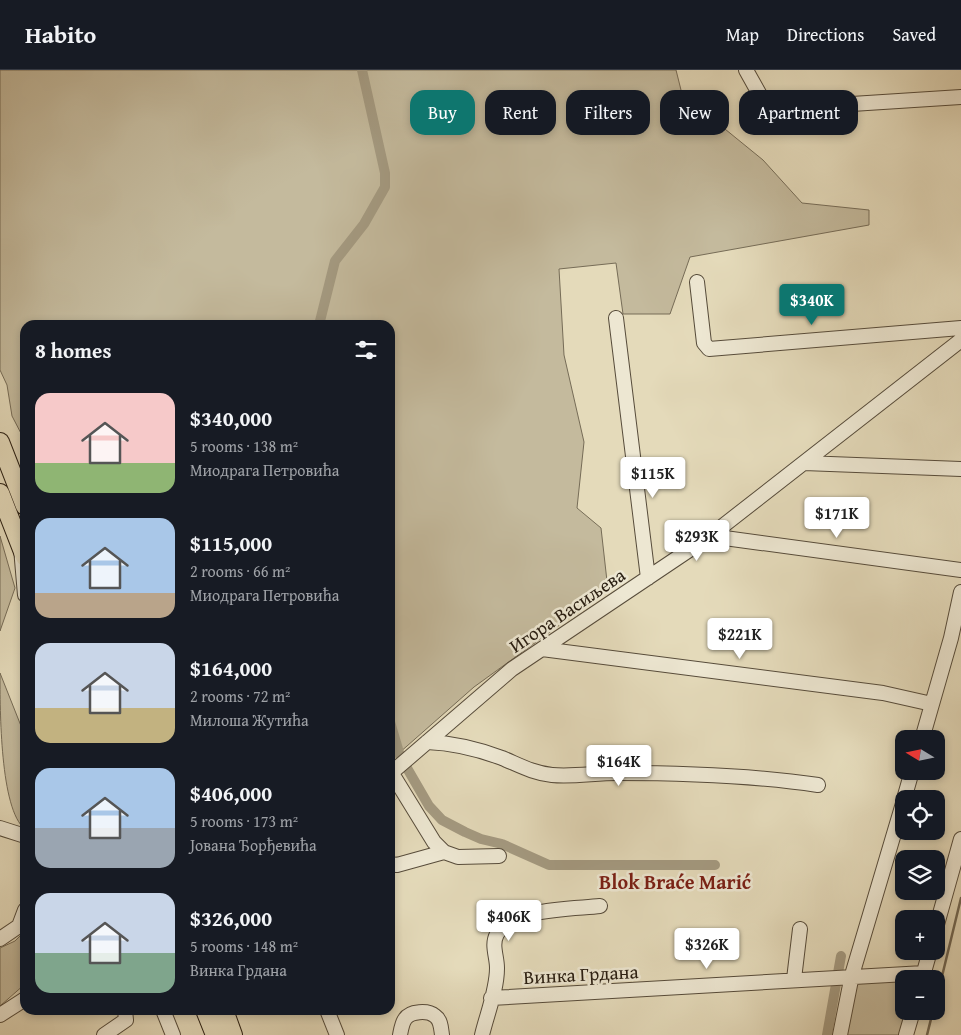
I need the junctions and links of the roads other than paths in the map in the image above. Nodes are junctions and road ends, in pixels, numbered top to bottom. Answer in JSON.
{"nodes":[{"id":1,"x":746,"y":70,"type":"edge"},
{"id":2,"x":961,"y":96,"type":"edge"},
{"id":3,"x":697,"y":282,"type":"dead end"},
{"id":4,"x":616,"y":318,"type":"dead end"},
{"id":5,"x":961,"y":328,"type":"edge"},
{"id":6,"x":961,"y":340,"type":"edge"},
{"id":7,"x":0,"y":442,"type":"edge"},
{"id":8,"x":804,"y":463,"type":"junction"},
{"id":9,"x":961,"y":469,"type":"edge"},
{"id":10,"x":0,"y":493,"type":"edge"},
{"id":11,"x":20,"y":493,"type":"edge"},
{"id":12,"x":710,"y":536,"type":"junction"},
{"id":13,"x":20,"y":544,"type":"edge"},
{"id":14,"x":961,"y":570,"type":"edge"},
{"id":15,"x":648,"y":578,"type":"junction"},
{"id":16,"x":961,"y":592,"type":"edge"},
{"id":17,"x":542,"y":650,"type":"junction"},
{"id":18,"x":932,"y":704,"type":"junction"},
{"id":19,"x":925,"y":730,"type":"edge"},
{"id":20,"x":427,"y":742,"type":"junction"},
{"id":21,"x":395,"y":768,"type":"edge"},
{"id":22,"x":395,"y":776,"type":"edge"},
{"id":23,"x":818,"y":785,"type":"dead end"},
{"id":24,"x":0,"y":828,"type":"edge"},
{"id":25,"x":895,"y":830,"type":"edge"},
{"id":26,"x":20,"y":834,"type":"edge"},
{"id":27,"x":961,"y":839,"type":"edge"},
{"id":28,"x":444,"y":852,"type":"junction"},
{"id":29,"x":499,"y":856,"type":"dead end"},
{"id":30,"x":395,"y":865,"type":"edge"},
{"id":31,"x":600,"y":906,"type":"dead end"},
{"id":32,"x":941,"y":910,"type":"edge"},
{"id":33,"x":20,"y":926,"type":"edge"},
{"id":34,"x":800,"y":929,"type":"dead end"},
{"id":35,"x":0,"y":939,"type":"edge"},
{"id":36,"x":852,"y":975,"type":"junction"},
{"id":37,"x":895,"y":976,"type":"edge"},
{"id":38,"x":794,"y":979,"type":"junction"},
{"id":39,"x":491,"y":998,"type":"junction"},
{"id":40,"x":20,"y":1001,"type":"edge"},
{"id":41,"x":0,"y":1015,"type":"edge"},
{"id":42,"x":126,"y":1015,"type":"edge"},
{"id":43,"x":165,"y":1015,"type":"edge"},
{"id":44,"x":207,"y":1015,"type":"edge"},
{"id":45,"x":226,"y":1015,"type":"edge"},
{"id":46,"x":329,"y":1015,"type":"edge"},
{"id":47,"x":910,"y":1020,"type":"edge"},
{"id":48,"x":104,"y":1035,"type":"edge"},
{"id":49,"x":172,"y":1035,"type":"edge"},
{"id":50,"x":215,"y":1035,"type":"edge"},
{"id":51,"x":234,"y":1035,"type":"edge"},
{"id":52,"x":337,"y":1035,"type":"edge"},
{"id":53,"x":400,"y":1035,"type":"edge"},
{"id":54,"x":442,"y":1035,"type":"edge"},
{"id":55,"x":482,"y":1035,"type":"edge"},
{"id":56,"x":840,"y":1035,"type":"edge"},
{"id":57,"x":906,"y":1035,"type":"edge"}],
"edges":[{"from":1,"to":2,"type":"street"},
{"from":3,"to":5,"type":"street"},
{"from":4,"to":15,"type":"street"},
{"from":6,"to":8,"type":"street","name":"Игора Васиљева"},
{"from":7,"to":11,"type":"main road"},
{"from":8,"to":9,"type":"street"},
{"from":8,"to":12,"type":"street","name":"Игора Васиљева"},
{"from":10,"to":13,"type":"main road"},
{"from":12,"to":14,"type":"street"},
{"from":12,"to":15,"type":"street","name":"Игора Васиљева"},
{"from":15,"to":17,"type":"street","name":"Игора Васиљева"},
{"from":16,"to":18,"type":"street"},
{"from":17,"to":18,"type":"street"},
{"from":17,"to":20,"type":"street","name":"Игора Васиљева"},
{"from":18,"to":19,"type":"street"},
{"from":20,"to":21,"type":"street","name":"Игора Васиљева"},
{"from":20,"to":23,"type":"street"},
{"from":22,"to":28,"type":"street"},
{"from":24,"to":26,"type":"street"},
{"from":25,"to":36,"type":"street"},
{"from":27,"to":32,"type":"street"},
{"from":28,"to":29,"type":"street"},
{"from":28,"to":30,"type":"street"},
{"from":31,"to":39,"type":"street"},
{"from":33,"to":35,"type":"street"},
{"from":34,"to":38,"type":"street"},
{"from":36,"to":37,"type":"street","name":"Винка Грдана"},
{"from":36,"to":38,"type":"street","name":"Винка Грдана"},
{"from":36,"to":56,"type":"street"},
{"from":38,"to":39,"type":"street","name":"Винка Грдана"},
{"from":39,"to":55,"type":"street"},
{"from":40,"to":41,"type":"street"},
{"from":42,"to":48,"type":"street"},
{"from":43,"to":49,"type":"street"},
{"from":44,"to":50,"type":"main road"},
{"from":45,"to":51,"type":"main road"},
{"from":46,"to":52,"type":"street"},
{"from":47,"to":57,"type":"street"},
{"from":53,"to":54,"type":"street"}]}
